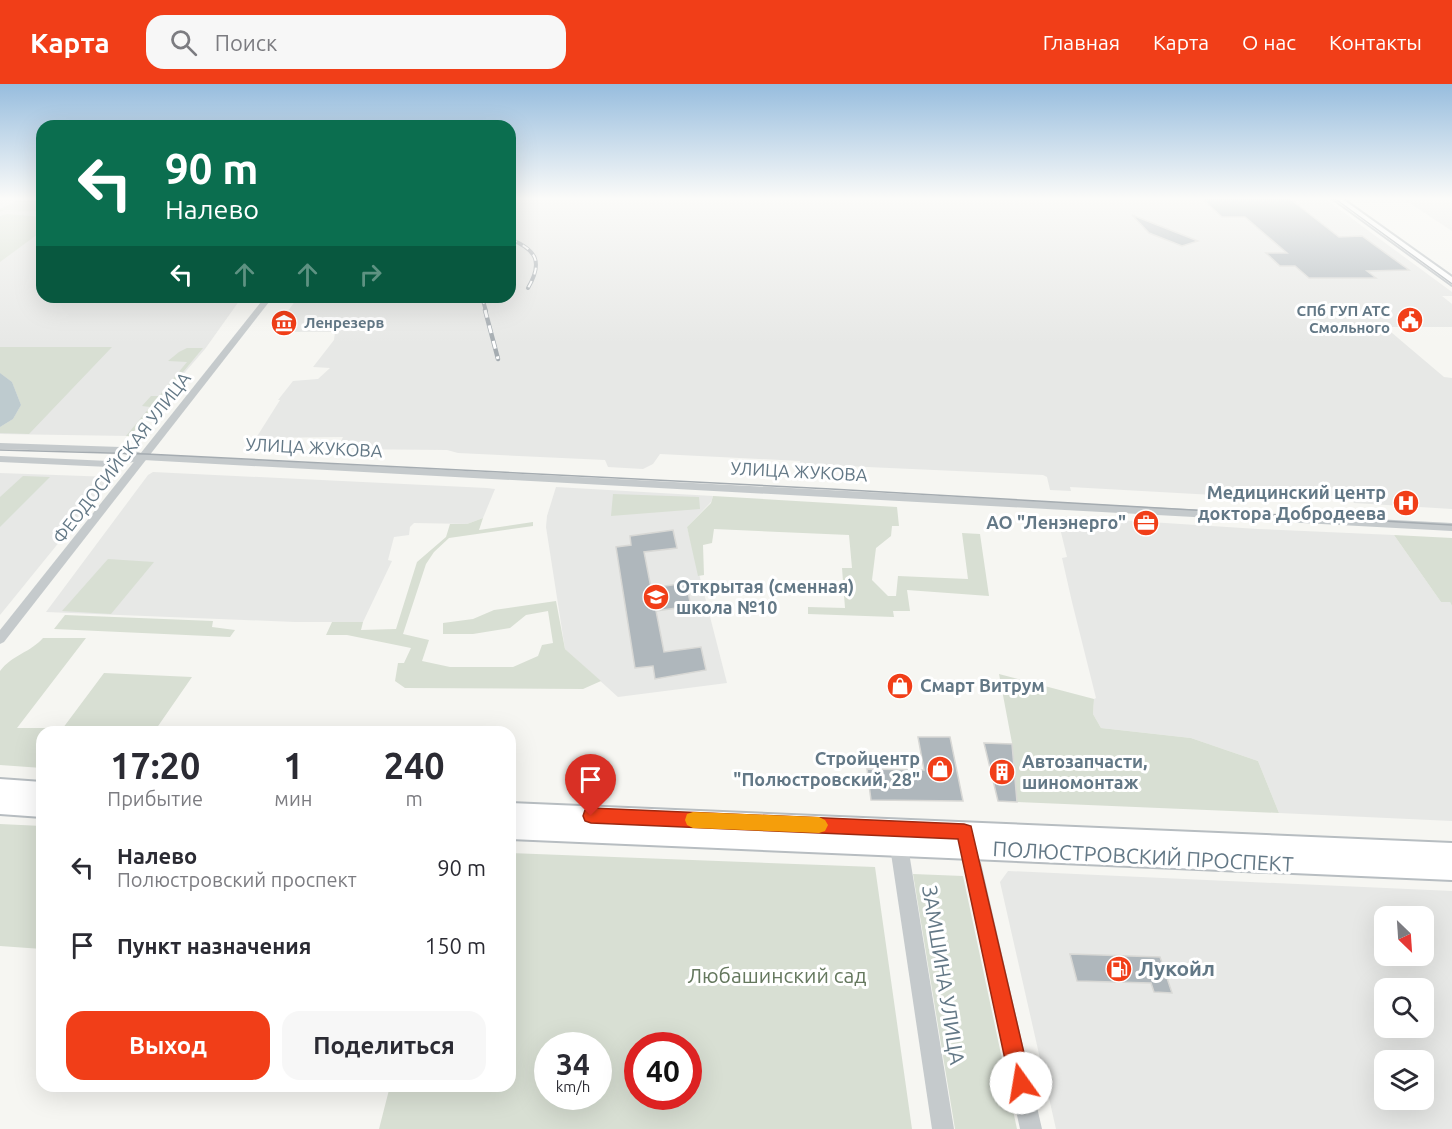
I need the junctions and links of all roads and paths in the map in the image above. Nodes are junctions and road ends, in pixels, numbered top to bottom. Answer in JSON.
{"nodes":[{"id":1,"x":1403,"y":247,"type":"edge"},
{"id":2,"x":1452,"y":282,"type":"edge"},
{"id":3,"x":264,"y":303,"type":"edge"},
{"id":4,"x":0,"y":446,"type":"edge"},
{"id":5,"x":144,"y":457,"type":"junction"},
{"id":6,"x":0,"y":459,"type":"edge"},
{"id":7,"x":1452,"y":527,"type":"edge"},
{"id":8,"x":0,"y":639,"type":"edge"},
{"id":9,"x":0,"y":788,"type":"edge"},
{"id":10,"x":36,"y":791,"type":"edge"},
{"id":11,"x":0,"y":805,"type":"edge"},
{"id":12,"x":36,"y":808,"type":"edge"},
{"id":13,"x":516,"y":812,"type":"edge"},
{"id":14,"x":516,"y":829,"type":"edge"},
{"id":15,"x":898,"y":837,"type":"junction"},
{"id":16,"x":966,"y":840,"type":"junction"},
{"id":17,"x":1452,"y":853,"type":"edge"},
{"id":18,"x":1452,"y":870,"type":"edge"},
{"id":19,"x":943,"y":1129,"type":"edge"},
{"id":20,"x":1031,"y":1129,"type":"edge"}],
"edges":[{"from":1,"to":2,"type":"main road"},
{"from":3,"to":5,"type":"street","name":"ФЕОДОСИЙСКАЯ УЛИЦА"},
{"from":4,"to":5,"type":"street","name":"УЛИЦА ЖУКОВА"},
{"from":5,"to":6,"type":"street","name":"УЛИЦА ЖУКОВА"},
{"from":5,"to":7,"type":"street","name":"УЛИЦА ЖУКОВА"},
{"from":5,"to":8,"type":"street","name":"ФЕОДОСИЙСКАЯ УЛИЦА"},
{"from":9,"to":10,"type":"main road"},
{"from":11,"to":12,"type":"main road"},
{"from":13,"to":15,"type":"main road","name":"ПОЛЮСТРОВСКИЙ ПРОСПЕКТ"},
{"from":14,"to":15,"type":"main road","name":"ПОЛЮСТРОВСКИЙ ПРОСПЕКТ"},
{"from":15,"to":16,"type":"main road","name":"ПОЛЮСТРОВСКИЙ ПРОСПЕКТ"},
{"from":15,"to":19,"type":"street","name":"ЗАМШИНА УЛИЦА"},
{"from":16,"to":17,"type":"main road","name":"ПОЛЮСТРОВСКИЙ ПРОСПЕКТ"},
{"from":16,"to":18,"type":"main road","name":"ПОЛЮСТРОВСКИЙ ПРОСПЕКТ"},
{"from":16,"to":20,"type":"street"}]}
